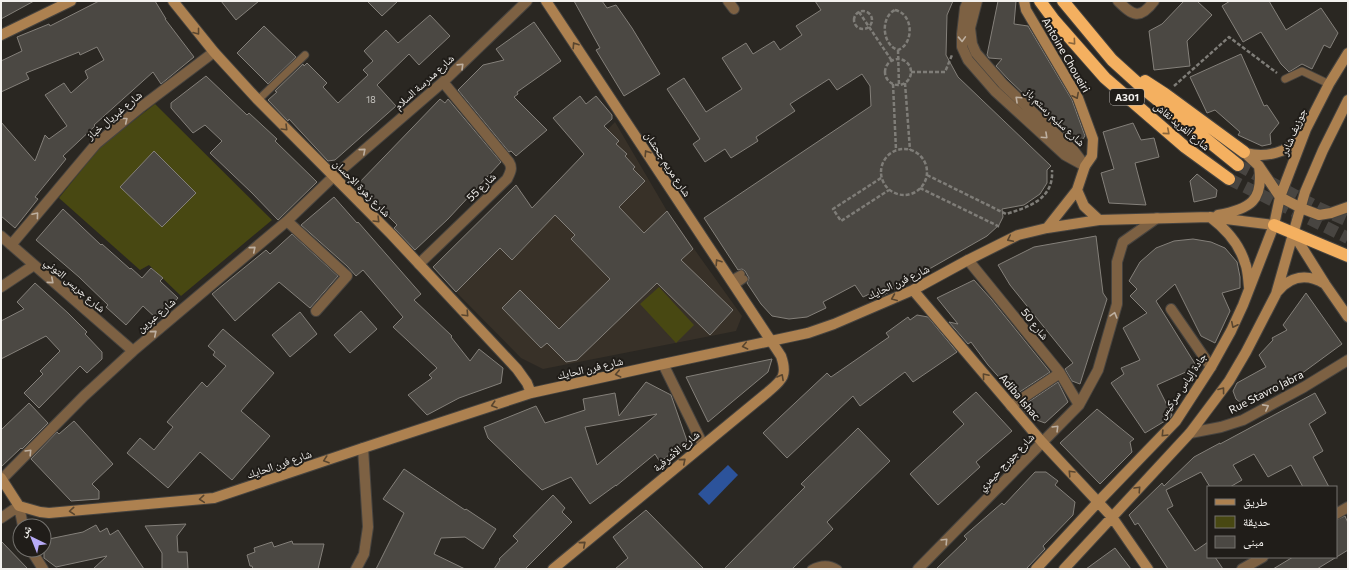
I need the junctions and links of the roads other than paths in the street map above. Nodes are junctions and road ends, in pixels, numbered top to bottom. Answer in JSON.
{"nodes":[{"id":1,"x":71,"y":1,"type":"edge"},
{"id":2,"x":173,"y":1,"type":"edge"},
{"id":3,"x":527,"y":1,"type":"edge"},
{"id":4,"x":546,"y":1,"type":"edge"},
{"id":5,"x":968,"y":1,"type":"edge"},
{"id":6,"x":977,"y":1,"type":"edge"},
{"id":7,"x":1024,"y":1,"type":"edge"},
{"id":8,"x":1040,"y":1,"type":"edge"},
{"id":9,"x":1063,"y":1,"type":"edge"},
{"id":10,"x":1118,"y":1,"type":"edge"},
{"id":11,"x":1154,"y":1,"type":"edge"},
{"id":12,"x":1,"y":35,"type":"edge"},
{"id":13,"x":214,"y":52,"type":"junction"},
{"id":14,"x":1348,"y":53,"type":"edge"},
{"id":15,"x":305,"y":55,"type":"dead end"},
{"id":16,"x":1112,"y":60,"type":"junction"},
{"id":17,"x":1285,"y":79,"type":"road end"},
{"id":18,"x":443,"y":82,"type":"junction"},
{"id":19,"x":1328,"y":84,"type":"junction"},
{"id":20,"x":258,"y":100,"type":"junction"},
{"id":21,"x":1348,"y":100,"type":"edge"},
{"id":22,"x":1306,"y":129,"type":"junction"},
{"id":23,"x":1244,"y":152,"type":"junction"},
{"id":24,"x":1238,"y":165,"type":"tunnel mouth"},
{"id":25,"x":1085,"y":166,"type":"junction"},
{"id":26,"x":1260,"y":166,"type":"junction"},
{"id":27,"x":333,"y":177,"type":"junction"},
{"id":28,"x":1229,"y":179,"type":"tunnel mouth"},
{"id":29,"x":1077,"y":190,"type":"junction"},
{"id":30,"x":1280,"y":197,"type":"junction"},
{"id":31,"x":1348,"y":207,"type":"edge"},
{"id":32,"x":1301,"y":208,"type":"junction"},
{"id":33,"x":1210,"y":217,"type":"junction"},
{"id":34,"x":1157,"y":218,"type":"junction"},
{"id":35,"x":1099,"y":220,"type":"junction"},
{"id":36,"x":287,"y":221,"type":"junction"},
{"id":37,"x":1274,"y":225,"type":"junction"},
{"id":38,"x":1047,"y":228,"type":"junction"},
{"id":39,"x":1293,"y":233,"type":"junction"},
{"id":40,"x":1,"y":236,"type":"edge"},
{"id":41,"x":11,"y":245,"type":"junction"},
{"id":42,"x":1348,"y":256,"type":"edge"},
{"id":43,"x":968,"y":260,"type":"junction"},
{"id":44,"x":419,"y":264,"type":"junction"},
{"id":45,"x":34,"y":265,"type":"junction"},
{"id":46,"x":742,"y":276,"type":"dead end"},
{"id":47,"x":732,"y":283,"type":"junction"},
{"id":48,"x":1324,"y":284,"type":"junction"},
{"id":49,"x":1,"y":287,"type":"edge"},
{"id":50,"x":1250,"y":289,"type":"junction"},
{"id":51,"x":913,"y":290,"type":"junction"},
{"id":52,"x":1276,"y":294,"type":"junction"},
{"id":53,"x":1171,"y":309,"type":"dead end"},
{"id":54,"x":316,"y":311,"type":"dead end"},
{"id":55,"x":1348,"y":317,"type":"edge"},
{"id":56,"x":770,"y":341,"type":"junction"},
{"id":57,"x":133,"y":351,"type":"junction"},
{"id":58,"x":1348,"y":360,"type":"edge"},
{"id":59,"x":662,"y":364,"type":"junction"},
{"id":60,"x":1211,"y":367,"type":"junction"},
{"id":61,"x":1060,"y":373,"type":"junction"},
{"id":62,"x":531,"y":393,"type":"junction"},
{"id":63,"x":1079,"y":405,"type":"junction"},
{"id":64,"x":1011,"y":406,"type":"junction"},
{"id":65,"x":1190,"y":433,"type":"junction"},
{"id":66,"x":1042,"y":442,"type":"junction"},
{"id":67,"x":702,"y":445,"type":"junction"},
{"id":68,"x":363,"y":448,"type":"junction"},
{"id":69,"x":1,"y":479,"type":"edge"},
{"id":70,"x":1098,"y":502,"type":"junction"},
{"id":71,"x":19,"y":506,"type":"junction"},
{"id":72,"x":1348,"y":507,"type":"edge"},
{"id":73,"x":1337,"y":513,"type":"edge"},
{"id":74,"x":1112,"y":517,"type":"junction"},
{"id":75,"x":1,"y":518,"type":"edge"},
{"id":76,"x":21,"y":518,"type":"edge"},
{"id":77,"x":36,"y":558,"type":"edge"},
{"id":78,"x":1261,"y":558,"type":"edge"},
{"id":79,"x":43,"y":569,"type":"edge"},
{"id":80,"x":356,"y":569,"type":"edge"},
{"id":81,"x":553,"y":569,"type":"edge"},
{"id":82,"x":811,"y":569,"type":"edge"},
{"id":83,"x":838,"y":569,"type":"edge"},
{"id":84,"x":918,"y":569,"type":"edge"},
{"id":85,"x":1036,"y":569,"type":"edge"},
{"id":86,"x":1064,"y":569,"type":"edge"},
{"id":87,"x":1148,"y":569,"type":"edge"},
{"id":88,"x":1242,"y":569,"type":"edge"}],
"edges":[{"from":1,"to":12,"type":"street"},
{"from":2,"to":13,"type":"street","name":"شارع زهرة الإحسان","one_way":true},
{"from":18,"to":3,"type":"street","name":"شارع مدرسة السلام","one_way":true},
{"from":47,"to":4,"type":"street","name":"شارع مريم جحشان","one_way":true},
{"from":5,"to":25,"type":"street","name":"شارع سليم رستم باز","one_way":true},
{"from":25,"to":6,"type":"street","name":"شارع سليم رستم باز","one_way":true},
{"from":7,"to":25,"type":"street","name":"Antoine Choueiri","one_way":true},
{"from":8,"to":28,"type":"highway","name":"شارع ألفريد نقاش","number":"A301","one_way":true},
{"from":9,"to":16,"type":"highway","name":"شارع ألفريد نقاش","number":"A301"},
{"from":10,"to":11,"type":"street"},
{"from":13,"to":20,"type":"street","name":"شارع زهرة الإحسان"},
{"from":41,"to":13,"type":"street","name":"شارع غبريال خباز","one_way":true},
{"from":14,"to":19,"type":"street","name":"جوزيف شادر"},
{"from":15,"to":20,"type":"lane"},
{"from":16,"to":23,"type":"highway"},
{"from":16,"to":24,"type":"highway","name":"شارع ألفريد نقاش","number":"A301"},
{"from":17,"to":19,"type":"lane"},
{"from":27,"to":18,"type":"street","name":"شارع مدرسة السلام","one_way":true},
{"from":18,"to":44,"type":"street","name":"شارع 55"},
{"from":19,"to":22,"type":"street","name":"جوزيف شادر"},
{"from":20,"to":27,"type":"street","name":"شارع زهرة الإحسان","one_way":true},
{"from":21,"to":32,"type":"street"},
{"from":22,"to":23,"type":"street"},
{"from":22,"to":30,"type":"street","name":"جوزيف شادر"},
{"from":23,"to":26,"type":"street"},
{"from":25,"to":29,"type":"street","name":"Antoine Choueiri"},
{"from":26,"to":30,"type":"street"},
{"from":26,"to":33,"type":"street"},
{"from":27,"to":36,"type":"street","name":"شارع عبرين"},
{"from":27,"to":44,"type":"street","name":"شارع زهرة الإحسان","one_way":true},
{"from":29,"to":35,"type":"street"},
{"from":29,"to":38,"type":"street","name":"Antoine Choueiri"},
{"from":30,"to":32,"type":"street"},
{"from":30,"to":37,"type":"street","name":"جوزيف شادر"},
{"from":31,"to":32,"type":"street"},
{"from":32,"to":39,"type":"street"},
{"from":33,"to":34,"type":"street","name":"شارع فرن الحايك"},
{"from":33,"to":37,"type":"street"},
{"from":33,"to":50,"type":"street"},
{"from":34,"to":35,"type":"street","name":"شارع فرن الحايك"},
{"from":63,"to":34,"type":"street","name":"شارع جورج حيمري","one_way":true},
{"from":35,"to":38,"type":"street","name":"شارع فرن الحايك"},
{"from":36,"to":54,"type":"street"},
{"from":57,"to":36,"type":"street","name":"شارع عبرين","one_way":true},
{"from":37,"to":39,"type":"highway"},
{"from":37,"to":50,"type":"street","name":"جادة إلياس سركيس"},
{"from":38,"to":43,"type":"street","name":"شارع فرن الحايك","one_way":true},
{"from":39,"to":42,"type":"highway"},
{"from":39,"to":48,"type":"street"},
{"from":39,"to":52,"type":"street"},
{"from":40,"to":41,"type":"street","name":"شارع جريس التوني"},
{"from":41,"to":45,"type":"street","name":"شارع جريس التوني"},
{"from":43,"to":51,"type":"street","name":"شارع فرن الحايك"},
{"from":43,"to":61,"type":"street","name":"شارع 50"},
{"from":44,"to":62,"type":"street","name":"شارع زهرة الإحسان","one_way":true},
{"from":45,"to":49,"type":"street"},
{"from":45,"to":57,"type":"street","name":"شارع جريس التوني","one_way":true},
{"from":46,"to":47,"type":"lane"},
{"from":47,"to":56,"type":"street","name":"شارع مريم جحشان"},
{"from":48,"to":52,"type":"street"},
{"from":48,"to":55,"type":"street"},
{"from":50,"to":60,"type":"street","name":"جادة إلياس سركيس","one_way":true},
{"from":51,"to":56,"type":"street","name":"شارع فرن الحايك","one_way":true},
{"from":64,"to":51,"type":"street","name":"Adiba Ishac","one_way":true},
{"from":65,"to":52,"type":"street","one_way":true},
{"from":53,"to":60,"type":"street"},
{"from":56,"to":59,"type":"street","name":"شارع فرن الحايك","one_way":true},
{"from":67,"to":56,"type":"street","name":"شارع الأشرفية","one_way":true},
{"from":69,"to":57,"type":"street","name":"شارع عبرين","one_way":true},
{"from":65,"to":58,"type":"street","name":"Rue Stavro Jabra","one_way":true},
{"from":59,"to":62,"type":"street","name":"شارع فرن الحايك","one_way":true},
{"from":59,"to":67,"type":"street"},
{"from":60,"to":70,"type":"street","name":"جادة إلياس سركيس","one_way":true},
{"from":61,"to":63,"type":"street","name":"شارع 50"},
{"from":61,"to":64,"type":"street"},
{"from":62,"to":68,"type":"street","name":"شارع فرن الحايك","one_way":true},
{"from":66,"to":63,"type":"street","name":"شارع جورج حيمري","one_way":true},
{"from":64,"to":66,"type":"street","name":"Adiba Ishac"},
{"from":74,"to":65,"type":"street","one_way":true},
{"from":70,"to":66,"type":"street","name":"Adiba Ishac","one_way":true},
{"from":84,"to":66,"type":"street","name":"شارع جورج حيمري","one_way":true},
{"from":81,"to":67,"type":"street","name":"شارع الأشرفية","one_way":true},
{"from":68,"to":71,"type":"street","name":"شارع فرن الحايك","one_way":true},
{"from":68,"to":80,"type":"street"},
{"from":69,"to":71,"type":"street"},
{"from":70,"to":74,"type":"street","name":"Adiba Ishac"},
{"from":70,"to":85,"type":"street","name":"جادة إلياس سركيس"},
{"from":71,"to":75,"type":"street"},
{"from":71,"to":76,"type":"street"},
{"from":72,"to":73,"type":"street"},
{"from":74,"to":86,"type":"street"},
{"from":74,"to":87,"type":"street","name":"Adiba Ishac"},
{"from":77,"to":79,"type":"street"},
{"from":78,"to":88,"type":"street"},
{"from":82,"to":83,"type":"lane"}]}
